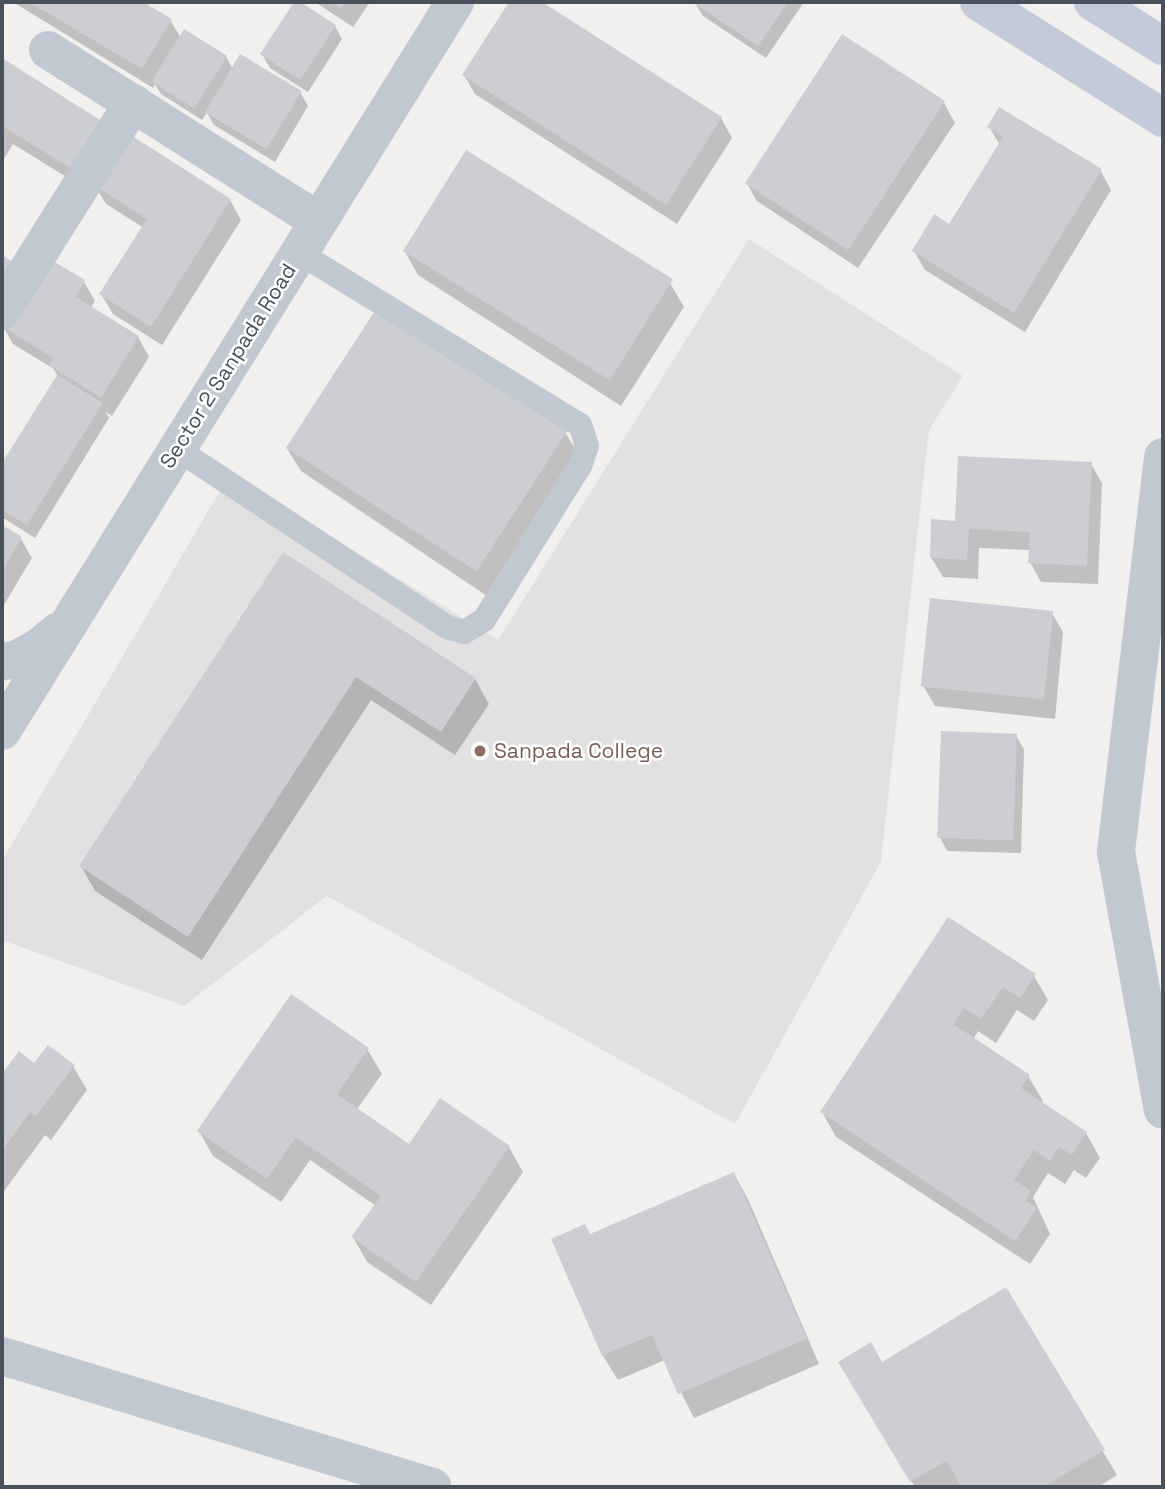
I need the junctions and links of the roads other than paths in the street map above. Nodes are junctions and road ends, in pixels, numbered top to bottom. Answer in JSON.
{"nodes":[{"id":1,"x":455,"y":2,"type":"edge"},
{"id":2,"x":979,"y":2,"type":"edge"},
{"id":3,"x":1093,"y":2,"type":"edge"},
{"id":4,"x":1163,"y":46,"type":"edge"},
{"id":5,"x":48,"y":50,"type":"dead end"},
{"id":6,"x":133,"y":103,"type":"junction"},
{"id":7,"x":1163,"y":118,"type":"edge"},
{"id":8,"x":319,"y":221,"type":"junction"},
{"id":9,"x":299,"y":253,"type":"junction"},
{"id":10,"x":2,"y":312,"type":"edge"},
{"id":11,"x":177,"y":449,"type":"junction"},
{"id":12,"x":1163,"y":457,"type":"edge"},
{"id":13,"x":70,"y":621,"type":"junction"},
{"id":14,"x":2,"y":661,"type":"edge"},
{"id":15,"x":2,"y":731,"type":"edge"},
{"id":16,"x":1163,"y":1110,"type":"edge"},
{"id":17,"x":2,"y":1356,"type":"edge"},
{"id":18,"x":432,"y":1487,"type":"edge"}],
"edges":[{"from":1,"to":8,"type":"street","name":"Sector 2 Sanpada Road"},
{"from":2,"to":7,"type":"main road"},
{"from":3,"to":4,"type":"main road"},
{"from":5,"to":6,"type":"street"},
{"from":6,"to":8,"type":"street"},
{"from":6,"to":10,"type":"street"},
{"from":8,"to":9,"type":"street","name":"Sector 2 Sanpada Road"},
{"from":9,"to":11,"type":"street","name":"Sector 2 Sanpada Road"},
{"from":9,"to":11,"type":"lane"},
{"from":11,"to":13,"type":"street","name":"Sector 2 Sanpada Road"},
{"from":12,"to":16,"type":"street"},
{"from":13,"to":14,"type":"street"},
{"from":13,"to":15,"type":"street","name":"Sector 2 Sanpada Road"},
{"from":17,"to":18,"type":"street"}]}
